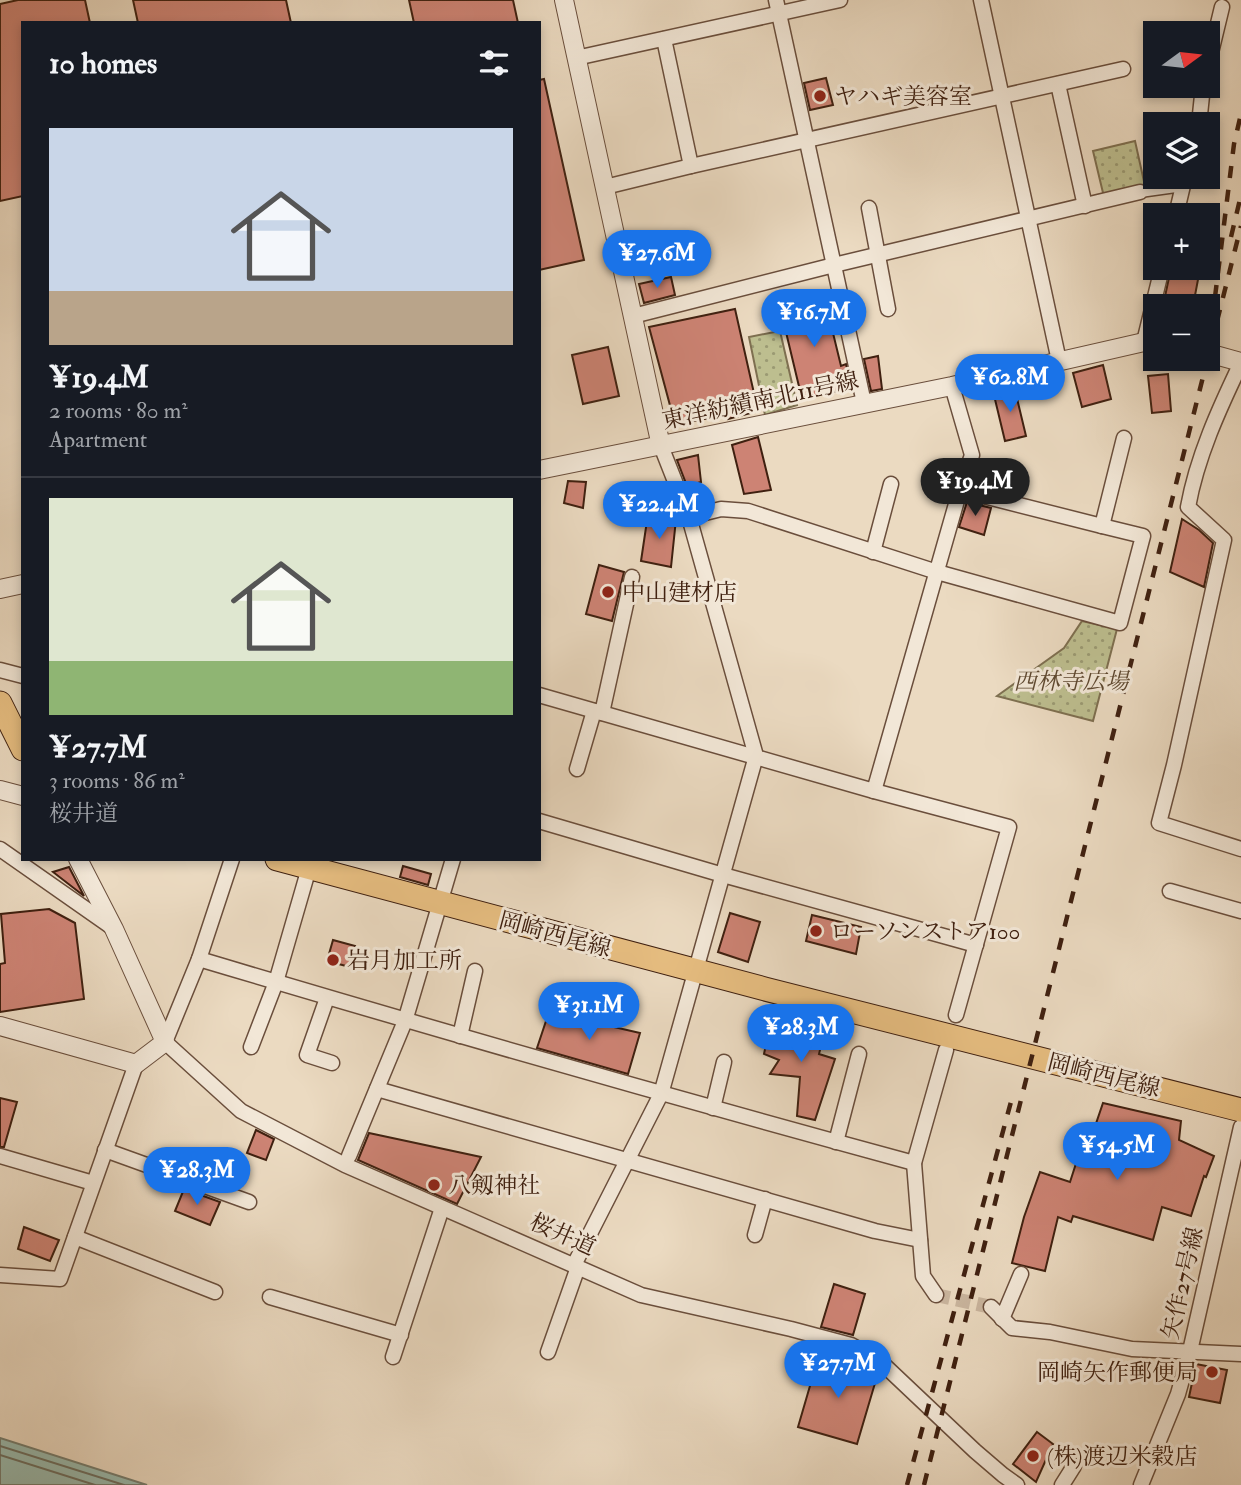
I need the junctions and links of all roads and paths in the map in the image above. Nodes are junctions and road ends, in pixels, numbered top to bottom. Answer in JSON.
{"nodes":[{"id":1,"x":564,"y":0,"type":"edge"},
{"id":2,"x":840,"y":0,"type":"edge"},
{"id":3,"x":981,"y":0,"type":"edge"},
{"id":4,"x":777,"y":6,"type":"edge"},
{"id":5,"x":1222,"y":7,"type":"dead end"},
{"id":6,"x":1219,"y":21,"type":"edge"},
{"id":7,"x":664,"y":39,"type":"junction"},
{"id":8,"x":576,"y":58,"type":"junction"},
{"id":9,"x":1123,"y":69,"type":"dead end"},
{"id":10,"x":1058,"y":84,"type":"junction"},
{"id":11,"x":1002,"y":97,"type":"junction"},
{"id":12,"x":807,"y":141,"type":"junction"},
{"id":13,"x":691,"y":166,"type":"junction"},
{"id":14,"x":605,"y":187,"type":"junction"},
{"id":15,"x":1152,"y":189,"type":"edge"},
{"id":16,"x":1140,"y":192,"type":"joint"},
{"id":17,"x":1085,"y":205,"type":"junction"},
{"id":18,"x":869,"y":208,"type":"dead end"},
{"id":19,"x":1029,"y":218,"type":"junction"},
{"id":20,"x":878,"y":254,"type":"junction"},
{"id":21,"x":834,"y":265,"type":"junction"},
{"id":22,"x":888,"y":309,"type":"dead end"},
{"id":23,"x":633,"y":316,"type":"junction"},
{"id":24,"x":1143,"y":344,"type":"edge"},
{"id":25,"x":1220,"y":357,"type":"edge"},
{"id":26,"x":1059,"y":361,"type":"junction"},
{"id":27,"x":1241,"y":363,"type":"edge"},
{"id":28,"x":952,"y":386,"type":"junction"},
{"id":29,"x":864,"y":403,"type":"junction"},
{"id":30,"x":1124,"y":438,"type":"dead end"},
{"id":31,"x":661,"y":446,"type":"junction"},
{"id":32,"x":541,"y":470,"type":"edge"},
{"id":33,"x":891,"y":484,"type":"dead end"},
{"id":34,"x":960,"y":490,"type":"junction"},
{"id":35,"x":689,"y":517,"type":"junction"},
{"id":36,"x":1102,"y":526,"type":"junction"},
{"id":37,"x":873,"y":552,"type":"junction"},
{"id":38,"x":937,"y":572,"type":"junction"},
{"id":39,"x":632,"y":577,"type":"dead end"},
{"id":40,"x":21,"y":584,"type":"edge"},
{"id":41,"x":0,"y":589,"type":"edge"},
{"id":42,"x":0,"y":670,"type":"edge"},
{"id":43,"x":21,"y":675,"type":"edge"},
{"id":44,"x":541,"y":696,"type":"edge"},
{"id":45,"x":0,"y":703,"type":"edge"},
{"id":46,"x":598,"y":712,"type":"junction"},
{"id":47,"x":21,"y":745,"type":"edge"},
{"id":48,"x":756,"y":756,"type":"junction"},
{"id":49,"x":577,"y":769,"type":"dead end"},
{"id":50,"x":0,"y":790,"type":"edge"},
{"id":51,"x":874,"y":791,"type":"junction"},
{"id":52,"x":21,"y":795,"type":"edge"},
{"id":53,"x":541,"y":822,"type":"edge"},
{"id":54,"x":0,"y":849,"type":"edge"},
{"id":55,"x":1241,"y":849,"type":"edge"},
{"id":56,"x":79,"y":861,"type":"edge"},
{"id":57,"x":231,"y":861,"type":"edge"},
{"id":58,"x":284,"y":861,"type":"edge"},
{"id":59,"x":452,"y":861,"type":"edge"},
{"id":60,"x":309,"y":868,"type":"junction"},
{"id":61,"x":723,"y":875,"type":"junction"},
{"id":62,"x":1170,"y":891,"type":"dead end"},
{"id":63,"x":440,"y":903,"type":"junction"},
{"id":64,"x":1241,"y":911,"type":"edge"},
{"id":65,"x":114,"y":929,"type":"junction"},
{"id":66,"x":975,"y":945,"type":"junction"},
{"id":67,"x":200,"y":959,"type":"junction"},
{"id":68,"x":475,"y":971,"type":"dead end"},
{"id":69,"x":696,"y":971,"type":"junction"},
{"id":70,"x":276,"y":982,"type":"junction"},
{"id":71,"x":327,"y":998,"type":"junction"},
{"id":72,"x":956,"y":1015,"type":"dead end"},
{"id":73,"x":405,"y":1021,"type":"junction"},
{"id":74,"x":0,"y":1027,"type":"edge"},
{"id":75,"x":460,"y":1036,"type":"junction"},
{"id":76,"x":165,"y":1042,"type":"junction"},
{"id":77,"x":251,"y":1047,"type":"dead end"},
{"id":78,"x":946,"y":1050,"type":"dead end"},
{"id":79,"x":859,"y":1054,"type":"dead end"},
{"id":80,"x":724,"y":1062,"type":"dead end"},
{"id":81,"x":332,"y":1063,"type":"dead end"},
{"id":82,"x":136,"y":1064,"type":"junction"},
{"id":83,"x":377,"y":1089,"type":"junction"},
{"id":84,"x":661,"y":1094,"type":"junction"},
{"id":85,"x":713,"y":1108,"type":"junction"},
{"id":86,"x":1241,"y":1110,"type":"edge"},
{"id":87,"x":1241,"y":1127,"type":"edge"},
{"id":88,"x":836,"y":1142,"type":"junction"},
{"id":89,"x":105,"y":1150,"type":"junction"},
{"id":90,"x":349,"y":1156,"type":"dead end"},
{"id":91,"x":0,"y":1157,"type":"edge"},
{"id":92,"x":627,"y":1160,"type":"junction"},
{"id":93,"x":914,"y":1163,"type":"junction"},
{"id":94,"x":93,"y":1183,"type":"junction"},
{"id":95,"x":765,"y":1199,"type":"junction"},
{"id":96,"x":249,"y":1202,"type":"dead end"},
{"id":97,"x":442,"y":1208,"type":"junction"},
{"id":98,"x":755,"y":1235,"type":"dead end"},
{"id":99,"x":75,"y":1237,"type":"junction"},
{"id":100,"x":920,"y":1240,"type":"junction"},
{"id":101,"x":576,"y":1266,"type":"junction"},
{"id":102,"x":1021,"y":1274,"type":"dead end"},
{"id":103,"x":0,"y":1275,"type":"edge"},
{"id":104,"x":215,"y":1292,"type":"dead end"},
{"id":105,"x":936,"y":1296,"type":"dead end"},
{"id":106,"x":270,"y":1297,"type":"dead end"},
{"id":107,"x":990,"y":1307,"type":"tunnel mouth"},
{"id":108,"x":1002,"y":1319,"type":"junction"},
{"id":109,"x":401,"y":1335,"type":"junction"},
{"id":110,"x":1190,"y":1351,"type":"junction"},
{"id":111,"x":548,"y":1352,"type":"dead end"},
{"id":112,"x":1241,"y":1354,"type":"edge"},
{"id":113,"x":393,"y":1357,"type":"dead end"},
{"id":114,"x":1074,"y":1466,"type":"dead end"},
{"id":115,"x":1017,"y":1485,"type":"edge"},
{"id":116,"x":1062,"y":1485,"type":"edge"},
{"id":117,"x":1141,"y":1485,"type":"edge"}],
"edges":[{"from":1,"to":8,"type":"street"},
{"from":2,"to":4,"type":"street"},
{"from":3,"to":11,"type":"street"},
{"from":4,"to":7,"type":"street"},
{"from":4,"to":12,"type":"street"},
{"from":5,"to":6,"type":"street"},
{"from":7,"to":8,"type":"street"},
{"from":7,"to":13,"type":"street"},
{"from":8,"to":14,"type":"street"},
{"from":9,"to":10,"type":"street"},
{"from":10,"to":11,"type":"street"},
{"from":10,"to":17,"type":"street"},
{"from":11,"to":12,"type":"street"},
{"from":11,"to":19,"type":"street"},
{"from":12,"to":13,"type":"street"},
{"from":12,"to":21,"type":"street"},
{"from":13,"to":14,"type":"street"},
{"from":14,"to":23,"type":"street"},
{"from":15,"to":16,"type":"street"},
{"from":16,"to":17,"type":"street"},
{"from":17,"to":19,"type":"street"},
{"from":18,"to":20,"type":"street"},
{"from":19,"to":20,"type":"street"},
{"from":19,"to":26,"type":"street"},
{"from":20,"to":21,"type":"street"},
{"from":20,"to":22,"type":"street"},
{"from":21,"to":23,"type":"street"},
{"from":21,"to":29,"type":"street"},
{"from":23,"to":31,"type":"street"},
{"from":24,"to":26,"type":"street","name":"東洋紡績南北11号線"},
{"from":25,"to":27,"type":"street"},
{"from":26,"to":28,"type":"street","name":"東洋紡績南北11号線"},
{"from":27,"to":55,"type":"street"},
{"from":28,"to":29,"type":"street","name":"東洋紡績南北11号線"},
{"from":28,"to":34,"type":"street"},
{"from":29,"to":31,"type":"street","name":"東洋紡績南北11号線"},
{"from":30,"to":36,"type":"street"},
{"from":31,"to":32,"type":"street","name":"東洋紡績南北11号線"},
{"from":31,"to":35,"type":"street"},
{"from":33,"to":37,"type":"street"},
{"from":34,"to":36,"type":"street"},
{"from":34,"to":38,"type":"street"},
{"from":35,"to":37,"type":"street"},
{"from":35,"to":48,"type":"street"},
{"from":36,"to":38,"type":"street"},
{"from":37,"to":38,"type":"street"},
{"from":38,"to":51,"type":"street"},
{"from":39,"to":46,"type":"street"},
{"from":40,"to":41,"type":"street"},
{"from":42,"to":43,"type":"street"},
{"from":44,"to":46,"type":"street"},
{"from":45,"to":47,"type":"main road"},
{"from":46,"to":48,"type":"street"},
{"from":46,"to":49,"type":"street"},
{"from":48,"to":51,"type":"street"},
{"from":48,"to":61,"type":"street"},
{"from":50,"to":52,"type":"street"},
{"from":51,"to":66,"type":"street"},
{"from":53,"to":61,"type":"street"},
{"from":54,"to":65,"type":"street"},
{"from":56,"to":65,"type":"street","name":"桜井道"},
{"from":57,"to":67,"type":"street"},
{"from":58,"to":60,"type":"main road","name":"岡崎西尾線"},
{"from":59,"to":63,"type":"street"},
{"from":60,"to":63,"type":"main road","name":"岡崎西尾線"},
{"from":60,"to":70,"type":"street"},
{"from":61,"to":66,"type":"street"},
{"from":61,"to":69,"type":"street"},
{"from":62,"to":64,"type":"street"},
{"from":63,"to":69,"type":"main road","name":"岡崎西尾線"},
{"from":63,"to":73,"type":"street"},
{"from":65,"to":76,"type":"street","name":"桜井道"},
{"from":66,"to":72,"type":"street"},
{"from":67,"to":70,"type":"street"},
{"from":67,"to":76,"type":"street"},
{"from":68,"to":75,"type":"street"},
{"from":69,"to":84,"type":"street"},
{"from":69,"to":86,"type":"main road","name":"岡崎西尾線"},
{"from":70,"to":71,"type":"street"},
{"from":70,"to":77,"type":"street"},
{"from":71,"to":73,"type":"street"},
{"from":71,"to":81,"type":"street"},
{"from":73,"to":75,"type":"street"},
{"from":73,"to":83,"type":"street"},
{"from":74,"to":82,"type":"street"},
{"from":75,"to":84,"type":"street"},
{"from":76,"to":82,"type":"street"},
{"from":76,"to":97,"type":"street","name":"桜井道"},
{"from":78,"to":93,"type":"street"},
{"from":79,"to":88,"type":"street"},
{"from":80,"to":85,"type":"street"},
{"from":82,"to":89,"type":"street"},
{"from":83,"to":90,"type":"street"},
{"from":83,"to":92,"type":"street"},
{"from":84,"to":85,"type":"street"},
{"from":84,"to":92,"type":"street"},
{"from":85,"to":88,"type":"street"},
{"from":87,"to":110,"type":"street","name":"矢作27号線"},
{"from":88,"to":93,"type":"street"},
{"from":89,"to":94,"type":"street"},
{"from":89,"to":96,"type":"street"},
{"from":91,"to":94,"type":"street"},
{"from":92,"to":95,"type":"street"},
{"from":92,"to":101,"type":"street"},
{"from":93,"to":100,"type":"street"},
{"from":94,"to":99,"type":"street"},
{"from":95,"to":98,"type":"street"},
{"from":95,"to":100,"type":"street"},
{"from":97,"to":101,"type":"street","name":"桜井道"},
{"from":97,"to":109,"type":"street"},
{"from":99,"to":103,"type":"street"},
{"from":99,"to":104,"type":"street"},
{"from":100,"to":105,"type":"street"},
{"from":101,"to":111,"type":"street"},
{"from":101,"to":115,"type":"street","name":"桜井道"},
{"from":102,"to":108,"type":"street"},
{"from":106,"to":109,"type":"street"},
{"from":107,"to":108,"type":"street"},
{"from":108,"to":110,"type":"street"},
{"from":109,"to":113,"type":"street"},
{"from":110,"to":112,"type":"street"},
{"from":110,"to":117,"type":"street","name":"矢作27号線"},
{"from":114,"to":116,"type":"street"}]}
